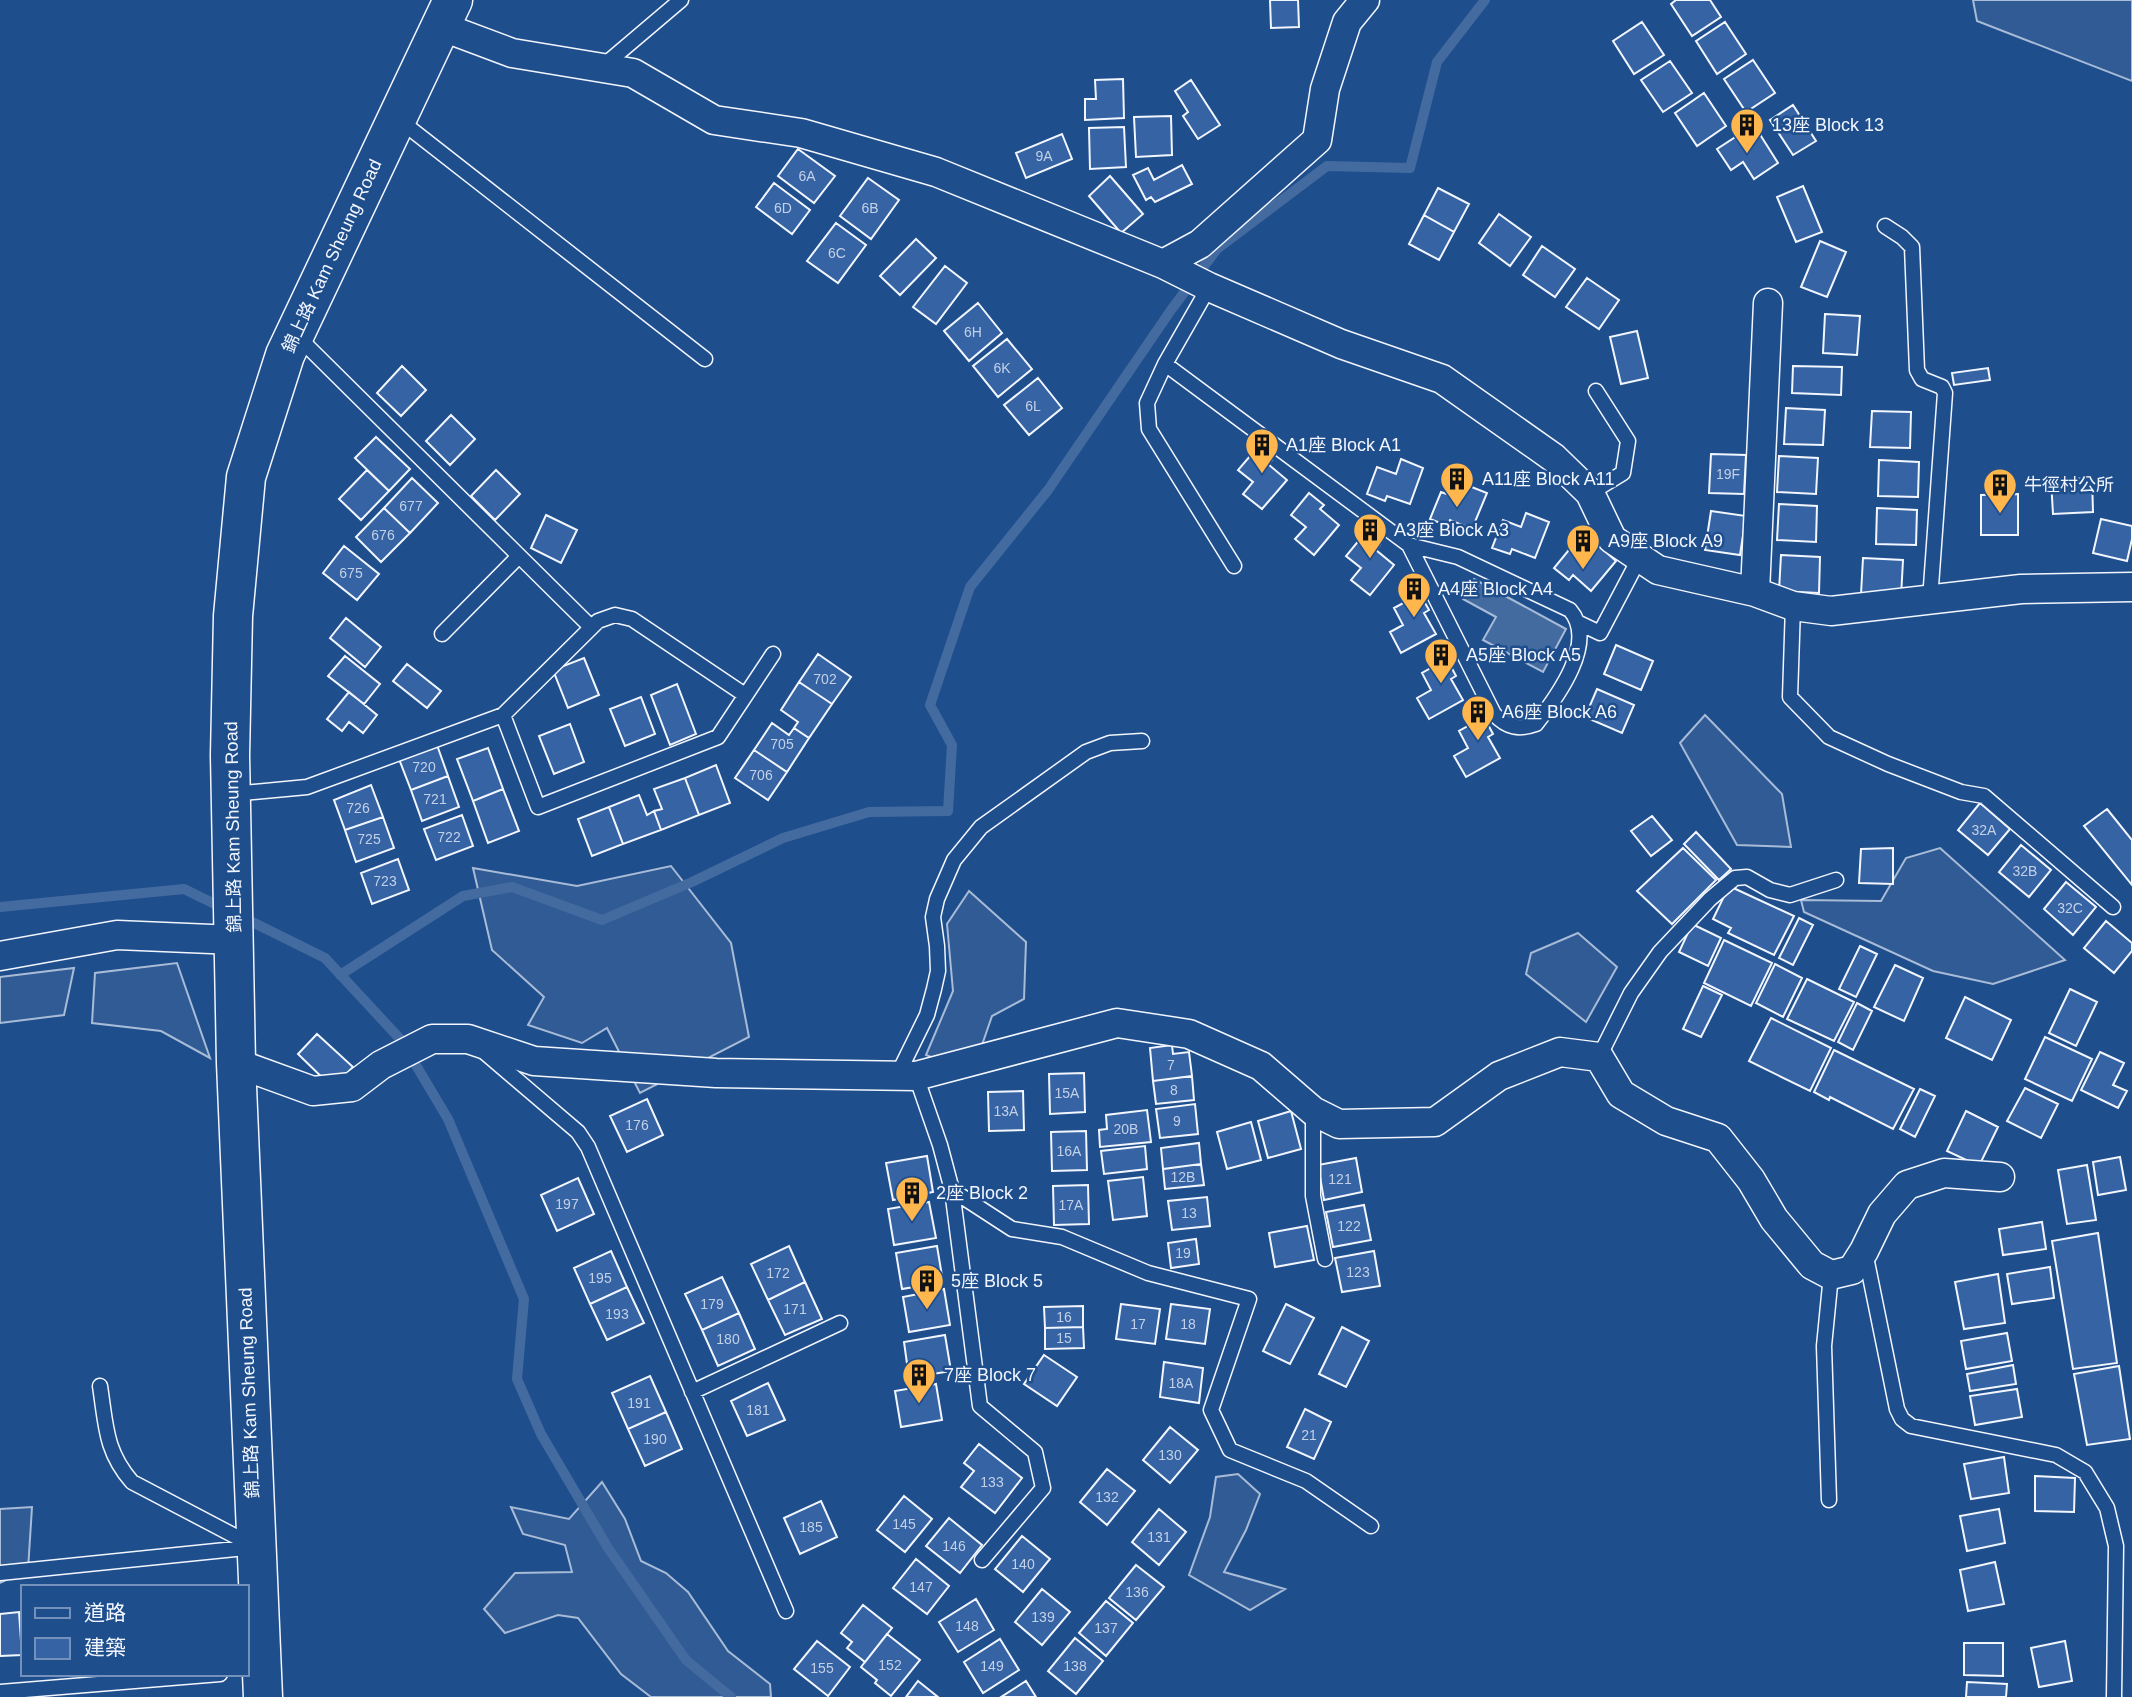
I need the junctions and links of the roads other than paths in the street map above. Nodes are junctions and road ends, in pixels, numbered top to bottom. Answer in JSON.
{"nodes":[{"id":1,"x":681,"y":0,"type":"edge"},
{"id":2,"x":1365,"y":0,"type":"edge"},
{"id":3,"x":447,"y":13,"type":"edge"},
{"id":4,"x":601,"y":68,"type":"junction"},
{"id":5,"x":397,"y":118,"type":"junction"},
{"id":6,"x":1885,"y":226,"type":"dead end"},
{"id":7,"x":1170,"y":268,"type":"junction"},
{"id":8,"x":1206,"y":286,"type":"junction"},
{"id":9,"x":1768,"y":303,"type":"dead end"},
{"id":10,"x":295,"y":334,"type":"junction"},
{"id":11,"x":705,"y":359,"type":"dead end"},
{"id":12,"x":1164,"y":364,"type":"junction"},
{"id":13,"x":1595,"y":391,"type":"dead end"},
{"id":14,"x":1590,"y":493,"type":"junction"},
{"id":15,"x":1409,"y":545,"type":"junction"},
{"id":16,"x":519,"y":556,"type":"junction"},
{"id":17,"x":1640,"y":557,"type":"junction"},
{"id":18,"x":1234,"y":566,"type":"dead end"},
{"id":19,"x":2132,"y":587,"type":"edge"},
{"id":20,"x":1755,"y":592,"type":"junction"},
{"id":21,"x":1930,"y":600,"type":"junction"},
{"id":22,"x":1793,"y":606,"type":"junction"},
{"id":23,"x":1579,"y":623,"type":"junction"},
{"id":24,"x":591,"y":627,"type":"junction"},
{"id":25,"x":442,"y":635,"type":"dead end"},
{"id":26,"x":773,"y":654,"type":"dead end"},
{"id":27,"x":745,"y":695,"type":"junction"},
{"id":28,"x":503,"y":715,"type":"junction"},
{"id":29,"x":1142,"y":741,"type":"dead end"},
{"id":30,"x":232,"y":812,"type":"junction"},
{"id":31,"x":1836,"y":880,"type":"dead end"},
{"id":32,"x":2113,"y":907,"type":"dead end"},
{"id":33,"x":235,"y":934,"type":"junction"},
{"id":34,"x":0,"y":956,"type":"edge"},
{"id":35,"x":468,"y":1039,"type":"junction"},
{"id":36,"x":1599,"y":1057,"type":"junction"},
{"id":37,"x":236,"y":1063,"type":"junction"},
{"id":38,"x":907,"y":1076,"type":"junction"},
{"id":39,"x":1313,"y":1111,"type":"junction"},
{"id":40,"x":2000,"y":1177,"type":"dead end"},
{"id":41,"x":951,"y":1190,"type":"junction"},
{"id":42,"x":1864,"y":1251,"type":"junction"},
{"id":43,"x":1325,"y":1259,"type":"dead end"},
{"id":44,"x":1831,"y":1275,"type":"junction"},
{"id":45,"x":840,"y":1322,"type":"dead end"},
{"id":46,"x":100,"y":1386,"type":"dead end"},
{"id":47,"x":692,"y":1391,"type":"junction"},
{"id":48,"x":1829,"y":1500,"type":"dead end"},
{"id":49,"x":1371,"y":1526,"type":"dead end"},
{"id":50,"x":256,"y":1547,"type":"junction"},
{"id":51,"x":982,"y":1560,"type":"dead end"},
{"id":52,"x":0,"y":1573,"type":"edge"},
{"id":53,"x":786,"y":1611,"type":"dead end"},
{"id":54,"x":196,"y":1676,"type":"edge"},
{"id":55,"x":0,"y":1692,"type":"edge"},
{"id":56,"x":262,"y":1697,"type":"edge"},
{"id":57,"x":2114,"y":1697,"type":"edge"}],
"edges":[{"from":1,"to":4,"type":"lane"},
{"from":2,"to":7,"type":"street"},
{"from":3,"to":4,"type":"street"},
{"from":3,"to":5,"type":"main road","name":"錦上路 Kam Sheung Road"},
{"from":4,"to":7,"type":"street"},
{"from":5,"to":10,"type":"main road","name":"錦上路 Kam Sheung Road"},
{"from":5,"to":11,"type":"lane"},
{"from":6,"to":21,"type":"lane"},
{"from":7,"to":8,"type":"street"},
{"from":8,"to":12,"type":"lane"},
{"from":8,"to":14,"type":"street"},
{"from":9,"to":20,"type":"street"},
{"from":10,"to":16,"type":"lane"},
{"from":10,"to":30,"type":"main road","name":"錦上路 Kam Sheung Road"},
{"from":12,"to":15,"type":"lane"},
{"from":12,"to":18,"type":"lane"},
{"from":13,"to":14,"type":"lane"},
{"from":14,"to":17,"type":"street"},
{"from":15,"to":23,"type":"lane"},
{"from":15,"to":23,"type":"lane"},
{"from":16,"to":24,"type":"lane"},
{"from":16,"to":25,"type":"lane"},
{"from":17,"to":20,"type":"street"},
{"from":17,"to":23,"type":"lane"},
{"from":19,"to":21,"type":"street"},
{"from":20,"to":22,"type":"street"},
{"from":21,"to":22,"type":"street"},
{"from":22,"to":32,"type":"lane"},
{"from":24,"to":27,"type":"lane"},
{"from":24,"to":28,"type":"lane"},
{"from":26,"to":27,"type":"lane"},
{"from":27,"to":28,"type":"lane"},
{"from":28,"to":30,"type":"lane"},
{"from":29,"to":38,"type":"lane"},
{"from":30,"to":33,"type":"main road","name":"錦上路 Kam Sheung Road"},
{"from":31,"to":36,"type":"lane"},
{"from":33,"to":34,"type":"street"},
{"from":33,"to":37,"type":"main road","name":"錦上路 Kam Sheung Road"},
{"from":35,"to":37,"type":"street"},
{"from":35,"to":38,"type":"street"},
{"from":35,"to":47,"type":"lane"},
{"from":36,"to":39,"type":"street"},
{"from":36,"to":44,"type":"street"},
{"from":37,"to":50,"type":"main road","name":"錦上路 Kam Sheung Road"},
{"from":38,"to":39,"type":"street"},
{"from":38,"to":41,"type":"lane"},
{"from":39,"to":43,"type":"lane"},
{"from":40,"to":42,"type":"street"},
{"from":41,"to":49,"type":"lane"},
{"from":41,"to":51,"type":"lane"},
{"from":42,"to":44,"type":"street"},
{"from":42,"to":57,"type":"lane"},
{"from":44,"to":48,"type":"lane"},
{"from":45,"to":47,"type":"lane"},
{"from":46,"to":50,"type":"lane"},
{"from":47,"to":53,"type":"lane"},
{"from":50,"to":52,"type":"lane"},
{"from":50,"to":56,"type":"main road","name":"錦上路 Kam Sheung Road"},
{"from":54,"to":55,"type":"lane"}]}
